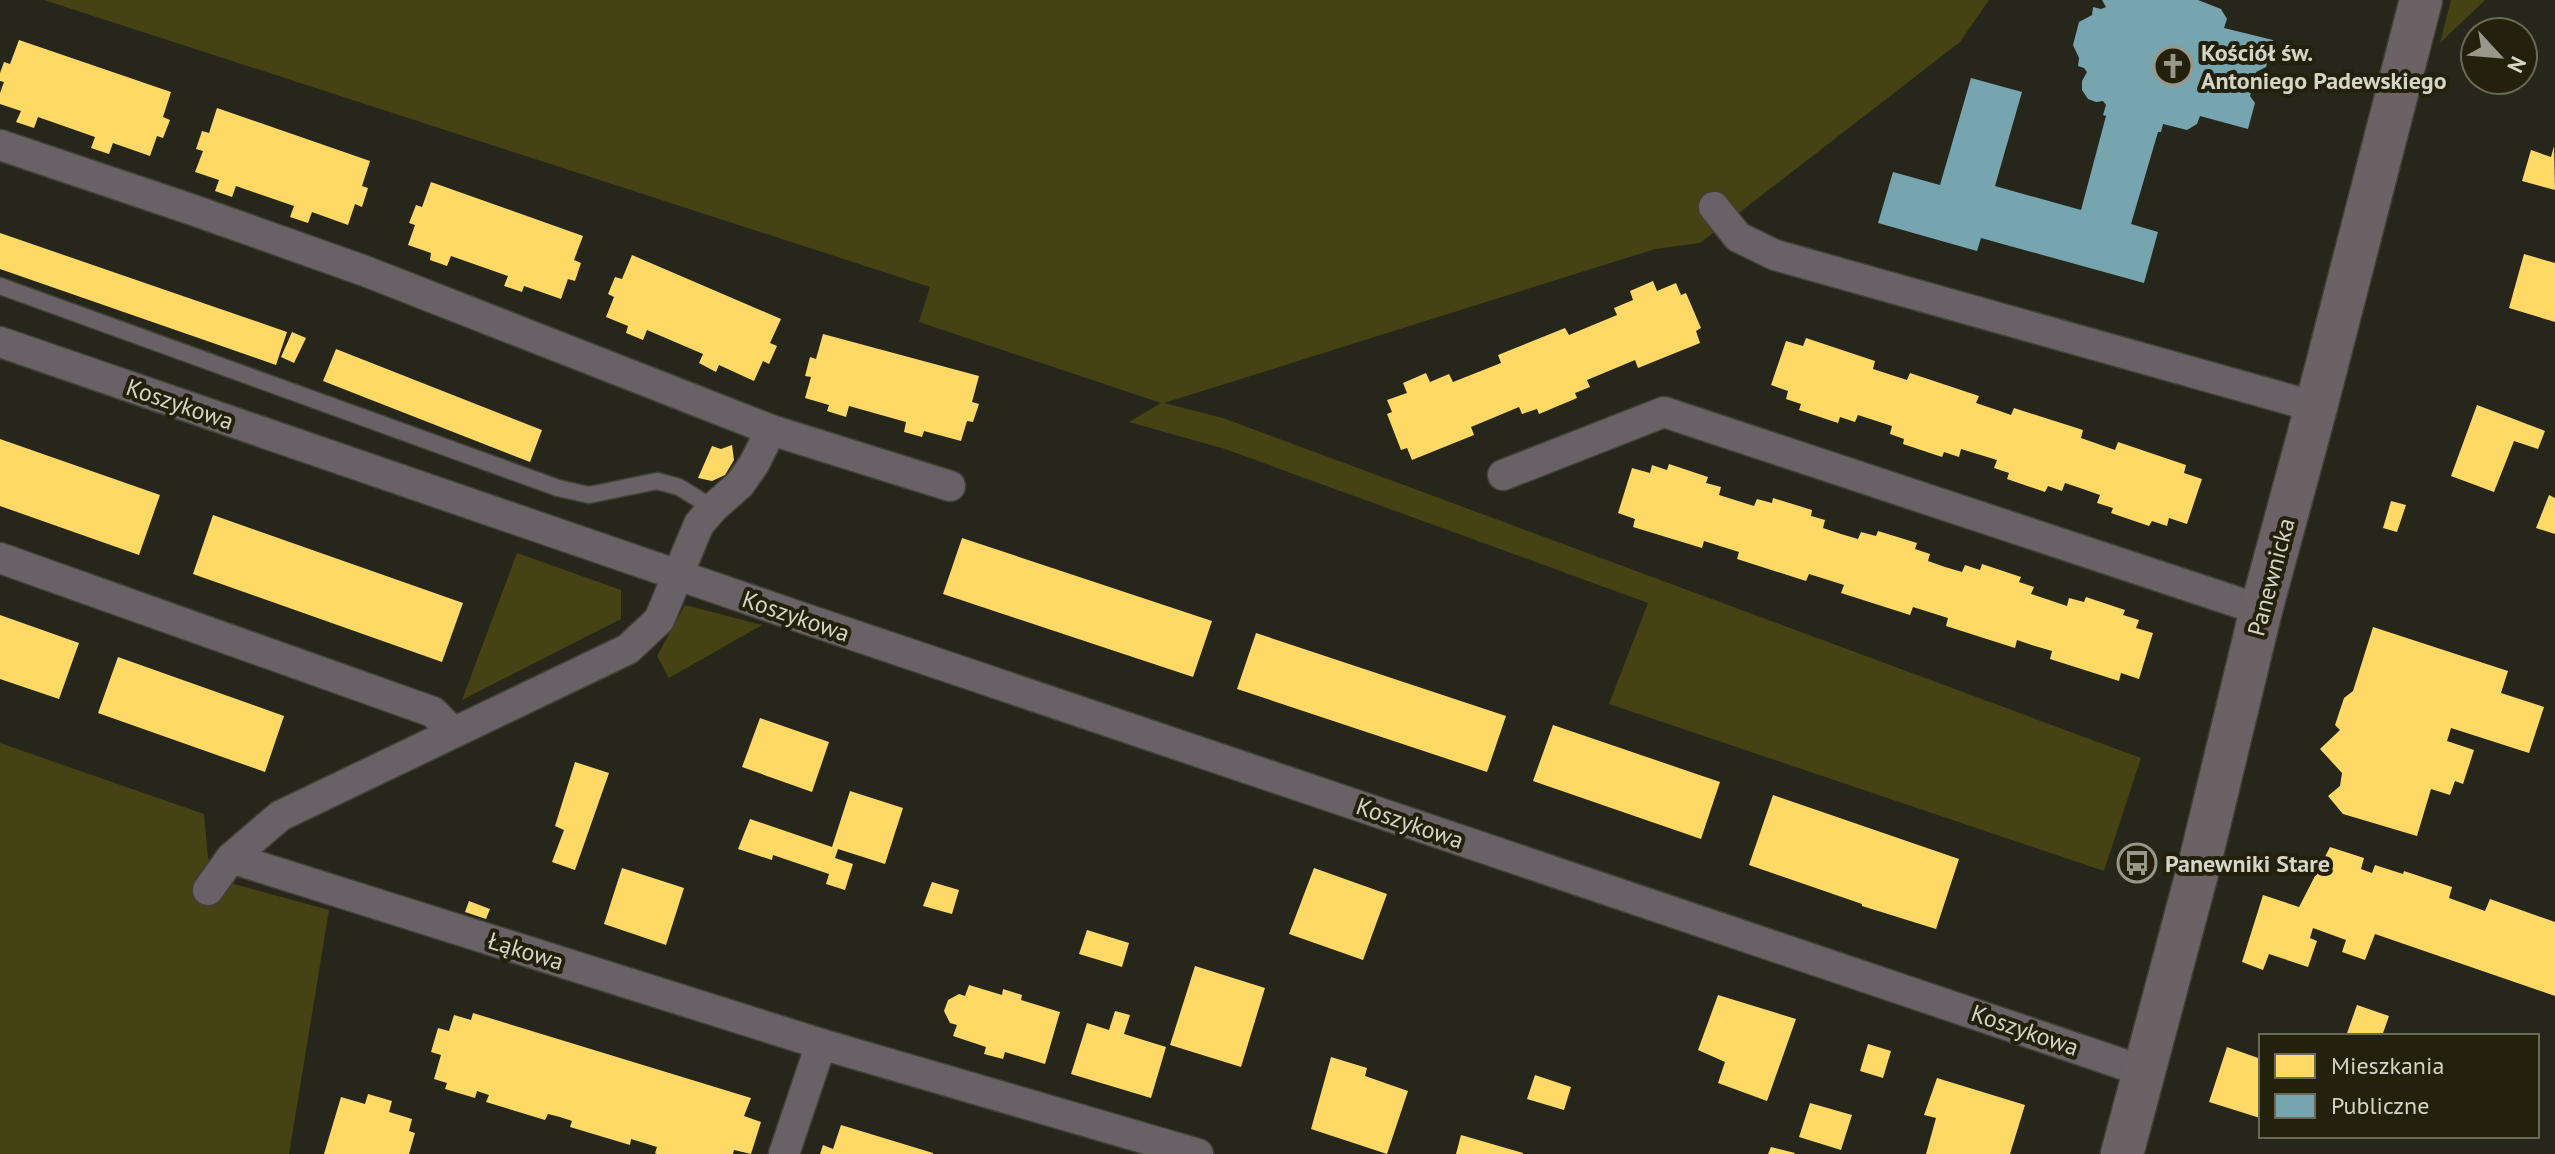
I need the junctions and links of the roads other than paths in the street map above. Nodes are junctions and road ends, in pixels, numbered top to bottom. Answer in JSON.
{"nodes":[{"id":1,"x":2421,"y":0,"type":"edge"},
{"id":2,"x":0,"y":145,"type":"edge"},
{"id":3,"x":1714,"y":207,"type":"dead end"},
{"id":4,"x":0,"y":286,"type":"edge"},
{"id":5,"x":0,"y":342,"type":"edge"},
{"id":6,"x":2316,"y":407,"type":"junction"},
{"id":7,"x":771,"y":430,"type":"junction"},
{"id":8,"x":1503,"y":475,"type":"dead end"},
{"id":9,"x":950,"y":486,"type":"dead end"},
{"id":10,"x":713,"y":508,"type":"junction"},
{"id":11,"x":0,"y":558,"type":"edge"},
{"id":12,"x":678,"y":576,"type":"junction"},
{"id":13,"x":2261,"y":610,"type":"junction"},
{"id":14,"x":453,"y":732,"type":"junction"},
{"id":15,"x":231,"y":858,"type":"junction"},
{"id":16,"x":208,"y":890,"type":"dead end"},
{"id":17,"x":821,"y":1044,"type":"junction"},
{"id":18,"x":2143,"y":1071,"type":"junction"},
{"id":19,"x":784,"y":1154,"type":"edge"},
{"id":20,"x":1198,"y":1154,"type":"edge"},
{"id":21,"x":2122,"y":1154,"type":"edge"}],
"edges":[{"from":1,"to":6,"type":"street","name":"Panewnicka"},
{"from":2,"to":7,"type":"street"},
{"from":3,"to":6,"type":"street"},
{"from":4,"to":10,"type":"lane"},
{"from":5,"to":12,"type":"street","name":"Koszykowa"},
{"from":6,"to":13,"type":"street","name":"Panewnicka"},
{"from":7,"to":9,"type":"street"},
{"from":7,"to":10,"type":"street"},
{"from":8,"to":13,"type":"street"},
{"from":10,"to":12,"type":"street"},
{"from":11,"to":14,"type":"street"},
{"from":12,"to":14,"type":"street"},
{"from":12,"to":18,"type":"street","name":"Koszykowa"},
{"from":13,"to":18,"type":"street","name":"Panewnicka"},
{"from":14,"to":15,"type":"street"},
{"from":15,"to":16,"type":"street"},
{"from":15,"to":17,"type":"street","name":"Łąkowa"},
{"from":17,"to":19,"type":"street"},
{"from":17,"to":20,"type":"street","name":"Łąkowa"},
{"from":18,"to":21,"type":"street","name":"Panewnicka"}]}
